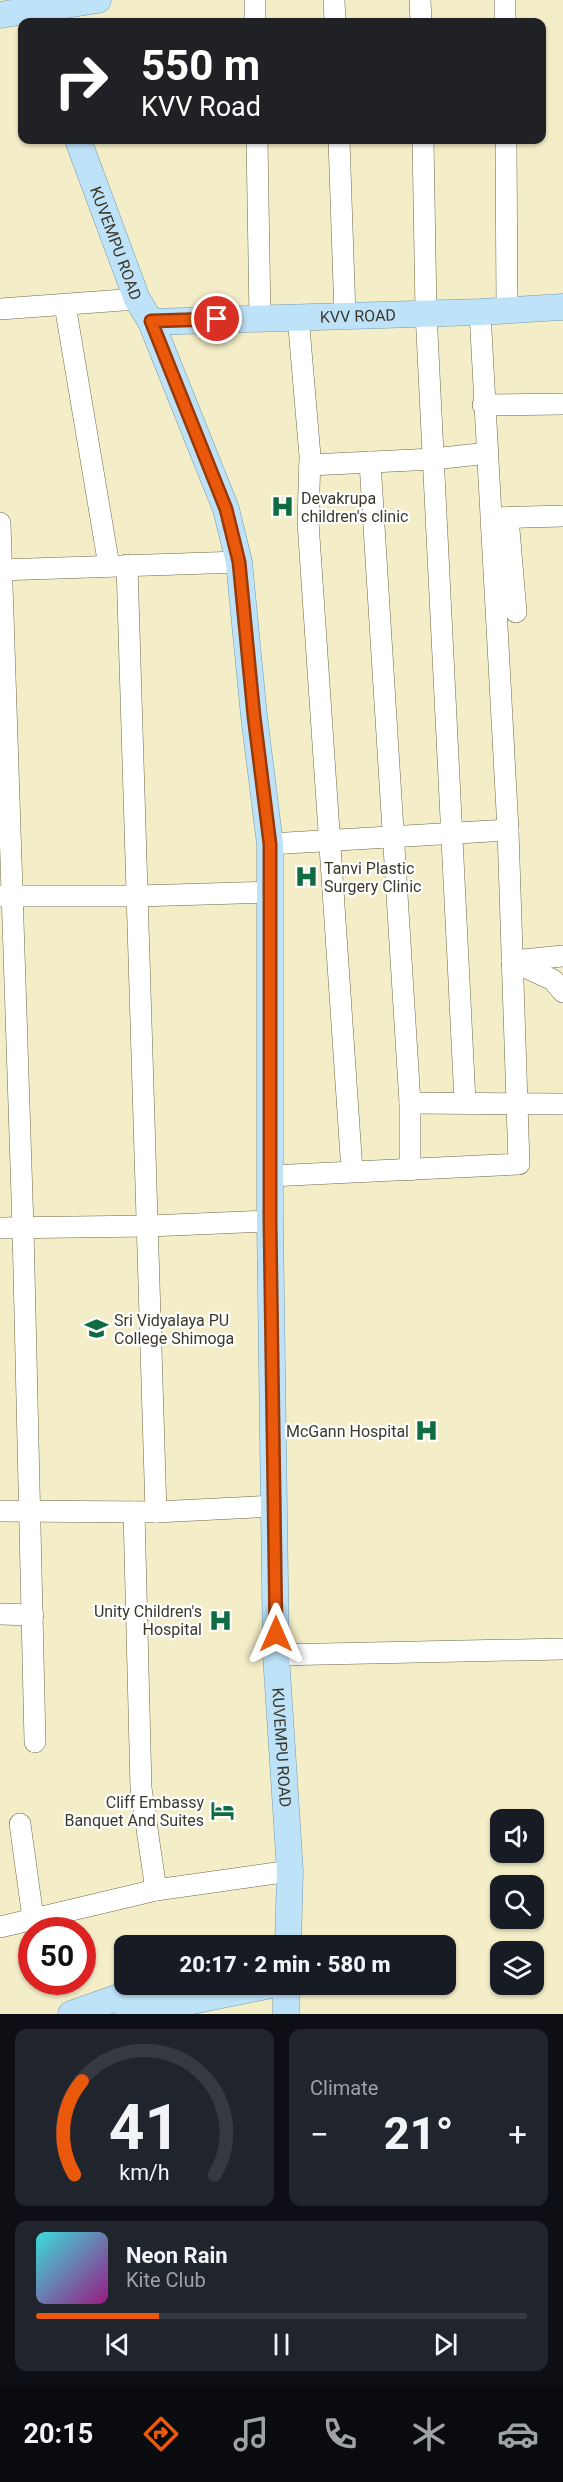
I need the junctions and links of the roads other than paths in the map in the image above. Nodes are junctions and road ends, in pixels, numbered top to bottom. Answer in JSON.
{"nodes":[{"id":1,"x":98,"y":0,"type":"edge"},
{"id":2,"x":255,"y":0,"type":"edge"},
{"id":3,"x":334,"y":0,"type":"edge"},
{"id":4,"x":420,"y":0,"type":"edge"},
{"id":5,"x":505,"y":0,"type":"edge"},
{"id":6,"x":30,"y":10,"type":"edge"},
{"id":7,"x":0,"y":15,"type":"edge"},
{"id":8,"x":255,"y":18,"type":"edge"},
{"id":9,"x":334,"y":18,"type":"edge"},
{"id":10,"x":420,"y":18,"type":"edge"},
{"id":11,"x":506,"y":18,"type":"edge"},
{"id":12,"x":80,"y":144,"type":"edge"},
{"id":13,"x":257,"y":144,"type":"edge"},
{"id":14,"x":339,"y":144,"type":"edge"},
{"id":15,"x":423,"y":144,"type":"edge"},
{"id":16,"x":506,"y":144,"type":"edge"},
{"id":17,"x":138,"y":299,"type":"junction"},
{"id":18,"x":65,"y":305,"type":"junction"},
{"id":19,"x":563,"y":307,"type":"edge"},
{"id":20,"x":0,"y":309,"type":"edge"},
{"id":21,"x":507,"y":309,"type":"junction"},
{"id":22,"x":426,"y":312,"type":"junction"},
{"id":23,"x":480,"y":312,"type":"junction"},
{"id":24,"x":345,"y":315,"type":"junction"},
{"id":25,"x":298,"y":316,"type":"junction"},
{"id":26,"x":260,"y":318,"type":"junction"},
{"id":27,"x":151,"y":321,"type":"junction"},
{"id":28,"x":563,"y":404,"type":"edge"},
{"id":29,"x":483,"y":405,"type":"junction"},
{"id":30,"x":488,"y":453,"type":"junction"},
{"id":31,"x":434,"y":459,"type":"junction"},
{"id":32,"x":370,"y":462,"type":"junction"},
{"id":33,"x":310,"y":465,"type":"junction"},
{"id":34,"x":563,"y":516,"type":"edge"},
{"id":35,"x":499,"y":518,"type":"junction"},
{"id":36,"x":0,"y":523,"type":"edge"},
{"id":37,"x":239,"y":562,"type":"junction"},
{"id":38,"x":118,"y":566,"type":"junction"},
{"id":39,"x":1,"y":570,"type":"edge"},
{"id":40,"x":516,"y":612,"type":"dead end"},
{"id":41,"x":508,"y":830,"type":"junction"},
{"id":42,"x":453,"y":833,"type":"junction"},
{"id":43,"x":394,"y":837,"type":"junction"},
{"id":44,"x":331,"y":839,"type":"junction"},
{"id":45,"x":270,"y":844,"type":"junction"},
{"id":46,"x":270,"y":892,"type":"junction"},
{"id":47,"x":6,"y":896,"type":"edge"},
{"id":48,"x":138,"y":896,"type":"junction"},
{"id":49,"x":563,"y":956,"type":"edge"},
{"id":50,"x":512,"y":961,"type":"junction"},
{"id":51,"x":563,"y":992,"type":"edge"},
{"id":52,"x":8,"y":1029,"type":"edge"},
{"id":53,"x":465,"y":1102,"type":"junction"},
{"id":54,"x":410,"y":1103,"type":"junction"},
{"id":55,"x":517,"y":1103,"type":"junction"},
{"id":56,"x":563,"y":1104,"type":"edge"},
{"id":57,"x":410,"y":1170,"type":"junction"},
{"id":58,"x":352,"y":1171,"type":"junction"},
{"id":59,"x":270,"y":1176,"type":"junction"},
{"id":60,"x":270,"y":1221,"type":"junction"},
{"id":61,"x":149,"y":1226,"type":"junction"},
{"id":62,"x":0,"y":1228,"type":"edge"},
{"id":63,"x":24,"y":1228,"type":"junction"},
{"id":64,"x":275,"y":1506,"type":"junction"},
{"id":65,"x":0,"y":1511,"type":"edge"},
{"id":66,"x":31,"y":1512,"type":"junction"},
{"id":67,"x":134,"y":1512,"type":"junction"},
{"id":68,"x":156,"y":1512,"type":"junction"},
{"id":69,"x":0,"y":1614,"type":"edge"},
{"id":70,"x":33,"y":1615,"type":"junction"},
{"id":71,"x":563,"y":1649,"type":"edge"},
{"id":72,"x":276,"y":1655,"type":"junction"},
{"id":73,"x":35,"y":1742,"type":"dead end"},
{"id":74,"x":20,"y":1824,"type":"dead end"},
{"id":75,"x":290,"y":1871,"type":"junction"},
{"id":76,"x":156,"y":1890,"type":"junction"},
{"id":77,"x":33,"y":1917,"type":"edge"},
{"id":78,"x":37,"y":1917,"type":"edge"},
{"id":79,"x":18,"y":1922,"type":"edge"},
{"id":80,"x":0,"y":1927,"type":"edge"},
{"id":81,"x":288,"y":1935,"type":"edge"},
{"id":82,"x":126,"y":1995,"type":"edge"},
{"id":83,"x":222,"y":1995,"type":"edge"},
{"id":84,"x":286,"y":1995,"type":"edge"},
{"id":85,"x":71,"y":2014,"type":"edge"},
{"id":86,"x":128,"y":2014,"type":"edge"},
{"id":87,"x":286,"y":2014,"type":"edge"}],
"edges":[{"from":1,"to":6,"type":"main road"},
{"from":2,"to":8,"type":"street"},
{"from":3,"to":9,"type":"street"},
{"from":4,"to":10,"type":"street"},
{"from":5,"to":11,"type":"street"},
{"from":6,"to":7,"type":"main road"},
{"from":12,"to":17,"type":"main road","name":"KUVEMPU ROAD"},
{"from":13,"to":26,"type":"street"},
{"from":14,"to":24,"type":"street"},
{"from":15,"to":22,"type":"street"},
{"from":16,"to":21,"type":"street"},
{"from":17,"to":18,"type":"street"},
{"from":17,"to":27,"type":"main road","name":"KUVEMPU ROAD"},
{"from":18,"to":20,"type":"street"},
{"from":18,"to":38,"type":"street"},
{"from":19,"to":21,"type":"main road","name":"KVV ROAD"},
{"from":21,"to":23,"type":"main road","name":"KVV ROAD"},
{"from":22,"to":23,"type":"main road","name":"KVV ROAD"},
{"from":22,"to":24,"type":"main road","name":"KVV ROAD"},
{"from":22,"to":31,"type":"street"},
{"from":23,"to":29,"type":"street"},
{"from":24,"to":25,"type":"main road","name":"KVV ROAD"},
{"from":25,"to":26,"type":"main road","name":"KVV ROAD"},
{"from":25,"to":33,"type":"street"},
{"from":26,"to":27,"type":"main road","name":"KVV ROAD"},
{"from":27,"to":37,"type":"main road","name":"KUVEMPU ROAD"},
{"from":28,"to":29,"type":"street"},
{"from":29,"to":30,"type":"street"},
{"from":30,"to":31,"type":"street"},
{"from":30,"to":35,"type":"street"},
{"from":31,"to":32,"type":"street"},
{"from":31,"to":42,"type":"street"},
{"from":32,"to":33,"type":"street"},
{"from":32,"to":43,"type":"street"},
{"from":33,"to":44,"type":"street"},
{"from":34,"to":35,"type":"street"},
{"from":35,"to":40,"type":"street"},
{"from":35,"to":41,"type":"street"},
{"from":36,"to":39,"type":"street"},
{"from":37,"to":38,"type":"street"},
{"from":37,"to":45,"type":"main road","name":"KUVEMPU ROAD"},
{"from":38,"to":39,"type":"street"},
{"from":38,"to":48,"type":"street"},
{"from":39,"to":47,"type":"street"},
{"from":41,"to":42,"type":"street"},
{"from":41,"to":50,"type":"street"},
{"from":42,"to":43,"type":"street"},
{"from":42,"to":53,"type":"street"},
{"from":43,"to":44,"type":"street"},
{"from":43,"to":54,"type":"street"},
{"from":44,"to":45,"type":"street"},
{"from":44,"to":58,"type":"street"},
{"from":45,"to":46,"type":"main road","name":"KUVEMPU ROAD"},
{"from":46,"to":48,"type":"street"},
{"from":46,"to":59,"type":"main road","name":"KUVEMPU ROAD"},
{"from":47,"to":48,"type":"street"},
{"from":47,"to":52,"type":"street"},
{"from":48,"to":61,"type":"street"},
{"from":49,"to":50,"type":"street"},
{"from":50,"to":51,"type":"street"},
{"from":50,"to":55,"type":"street"},
{"from":52,"to":63,"type":"street"},
{"from":53,"to":54,"type":"street"},
{"from":53,"to":55,"type":"street"},
{"from":54,"to":57,"type":"street"},
{"from":55,"to":56,"type":"street"},
{"from":55,"to":57,"type":"street"},
{"from":57,"to":58,"type":"street"},
{"from":58,"to":59,"type":"street"},
{"from":59,"to":60,"type":"main road","name":"KUVEMPU ROAD"},
{"from":60,"to":61,"type":"street"},
{"from":60,"to":64,"type":"main road","name":"KUVEMPU ROAD"},
{"from":61,"to":63,"type":"street"},
{"from":61,"to":68,"type":"street"},
{"from":62,"to":63,"type":"street"},
{"from":63,"to":66,"type":"street"},
{"from":64,"to":68,"type":"street"},
{"from":64,"to":72,"type":"main road","name":"KUVEMPU ROAD"},
{"from":65,"to":66,"type":"street"},
{"from":66,"to":67,"type":"street"},
{"from":66,"to":70,"type":"street"},
{"from":67,"to":68,"type":"street"},
{"from":67,"to":76,"type":"street"},
{"from":69,"to":70,"type":"street"},
{"from":70,"to":73,"type":"street"},
{"from":71,"to":72,"type":"street"},
{"from":72,"to":75,"type":"main road","name":"KUVEMPU ROAD"},
{"from":74,"to":77,"type":"street"},
{"from":75,"to":76,"type":"street"},
{"from":75,"to":81,"type":"main road","name":"KUVEMPU ROAD"},
{"from":76,"to":78,"type":"street"},
{"from":79,"to":80,"type":"street"},
{"from":82,"to":85,"type":"main road"},
{"from":83,"to":86,"type":"main road"},
{"from":84,"to":87,"type":"main road"}]}
